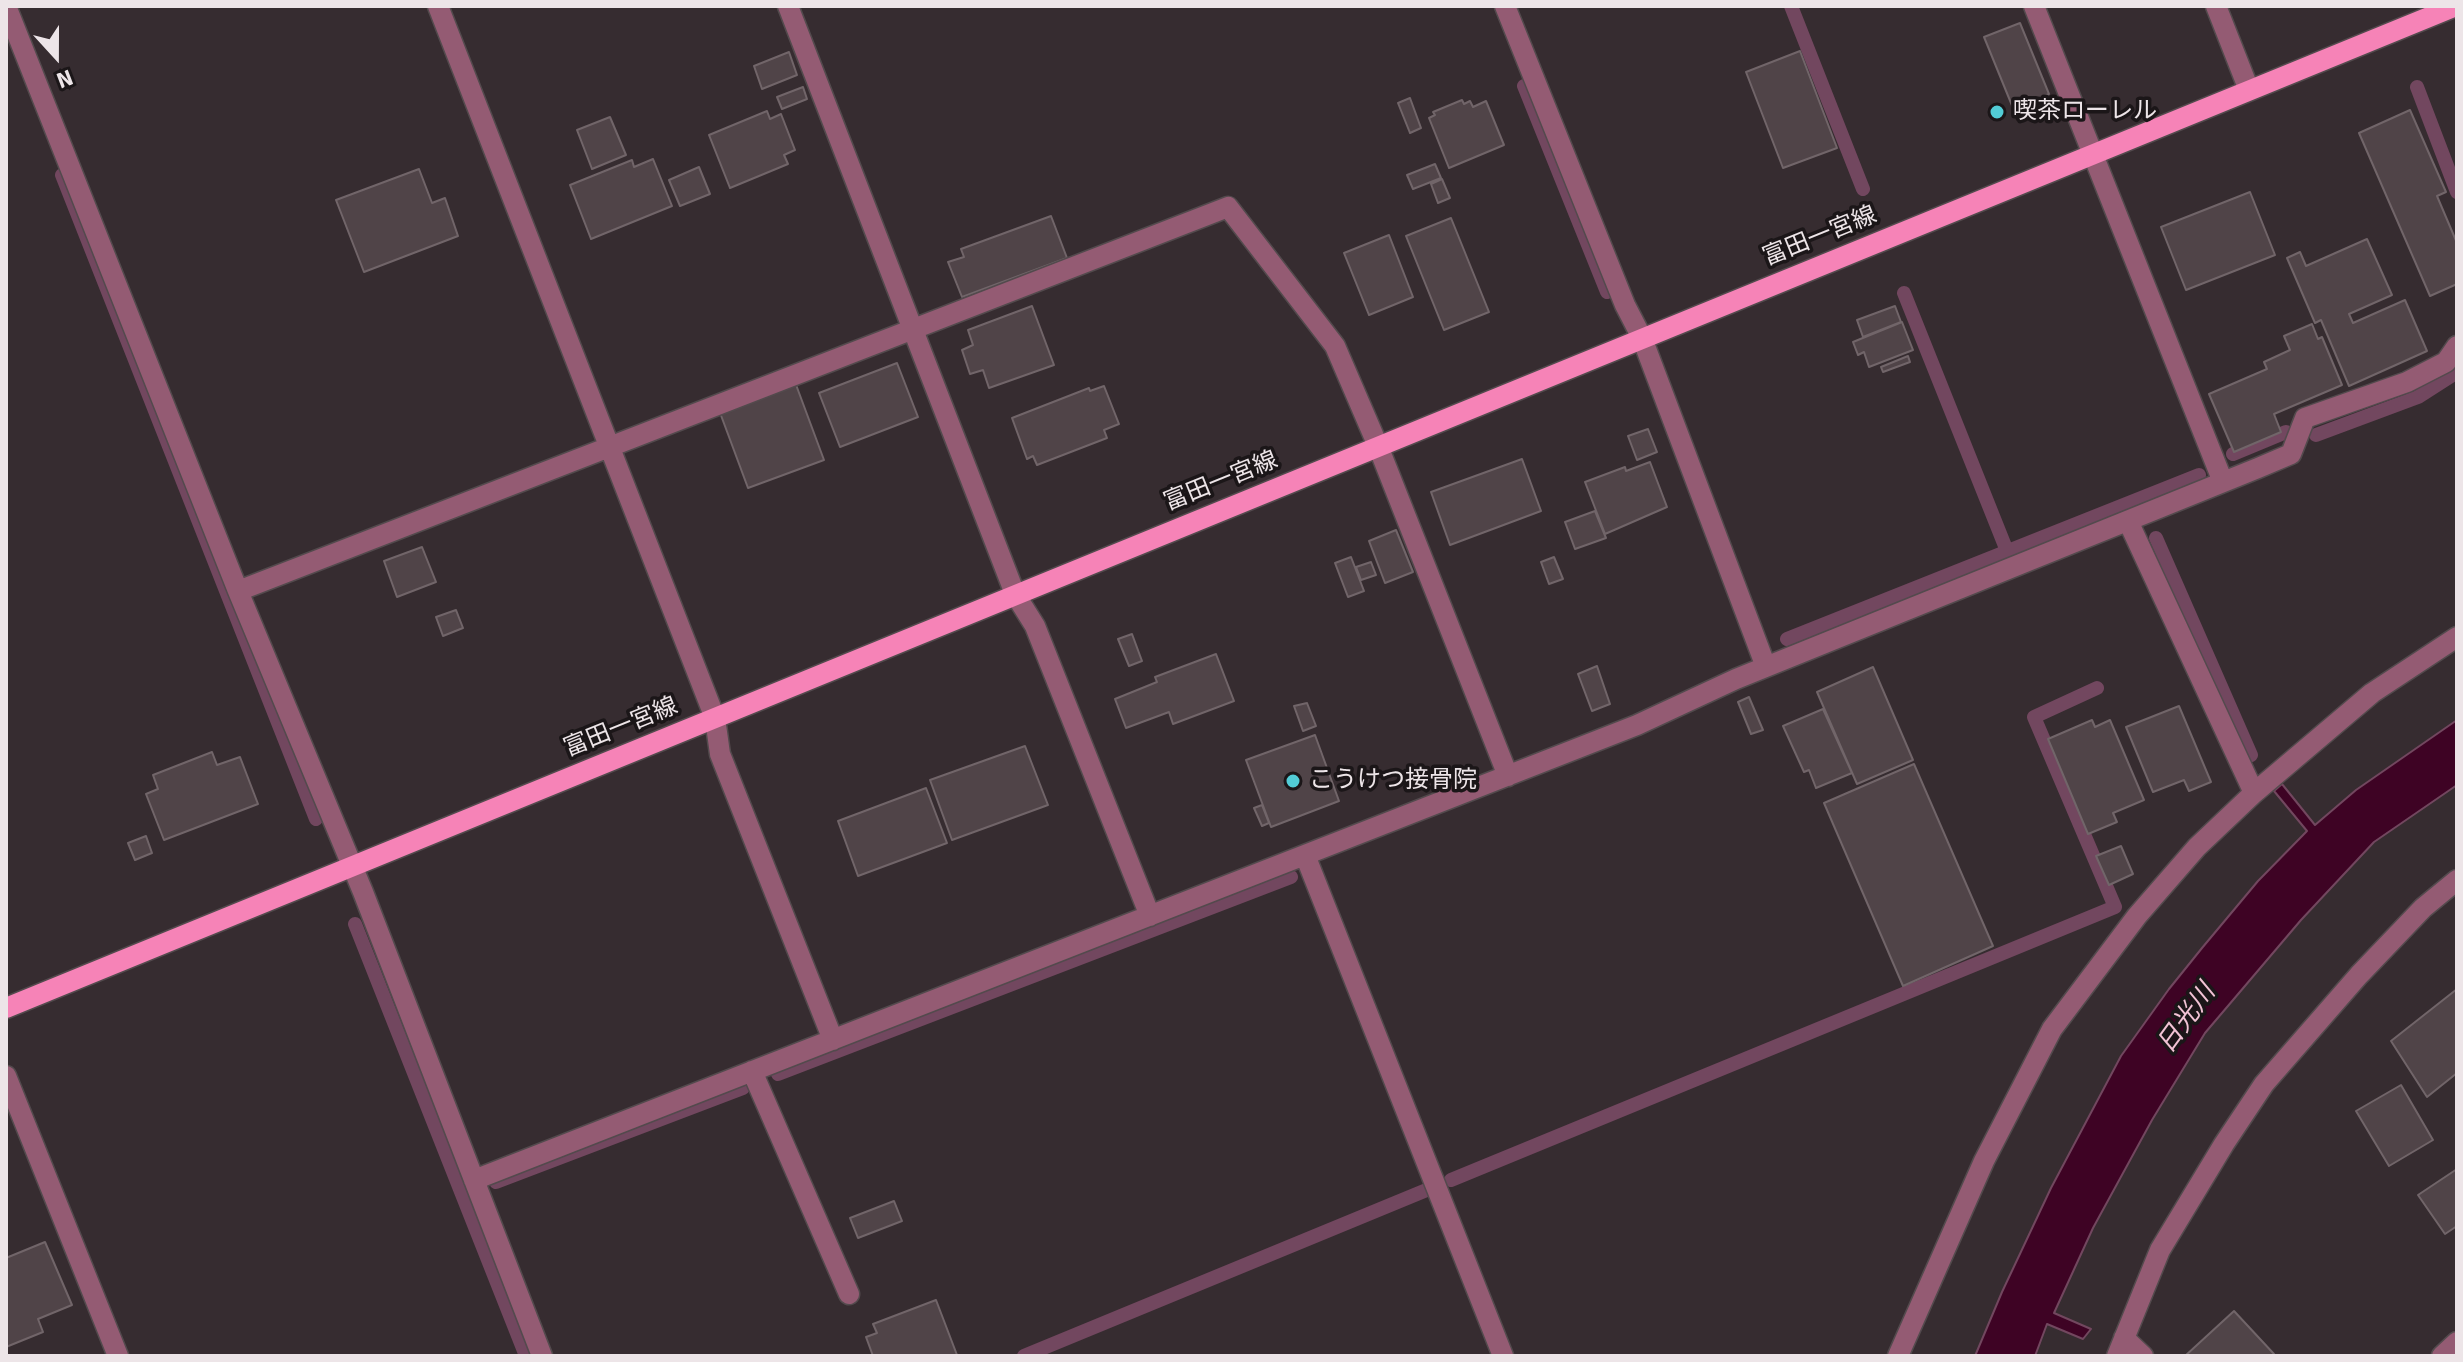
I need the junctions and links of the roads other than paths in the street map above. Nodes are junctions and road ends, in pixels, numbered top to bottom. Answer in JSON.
{"nodes":[{"id":1,"x":6,"y":6,"type":"edge"},
{"id":2,"x":438,"y":6,"type":"edge"},
{"id":3,"x":788,"y":6,"type":"edge"},
{"id":4,"x":1505,"y":6,"type":"edge"},
{"id":5,"x":2034,"y":6,"type":"edge"},
{"id":6,"x":2216,"y":6,"type":"edge"},
{"id":7,"x":2456,"y":6,"type":"edge"},
{"id":8,"x":2249,"y":90,"type":"junction"},
{"id":9,"x":2092,"y":154,"type":"junction"},
{"id":10,"x":913,"y":330,"type":"junction"},
{"id":11,"x":1642,"y":338,"type":"junction"},
{"id":12,"x":2457,"y":346,"type":"edge"},
{"id":13,"x":610,"y":446,"type":"junction"},
{"id":14,"x":1378,"y":446,"type":"junction"},
{"id":15,"x":2223,"y":482,"type":"junction"},
{"id":16,"x":2128,"y":521,"type":"junction"},
{"id":17,"x":238,"y":591,"type":"junction"},
{"id":18,"x":1015,"y":594,"type":"junction"},
{"id":19,"x":2457,"y":637,"type":"edge"},
{"id":20,"x":1766,"y":667,"type":"junction"},
{"id":21,"x":715,"y":718,"type":"junction"},
{"id":22,"x":1508,"y":776,"type":"junction"},
{"id":23,"x":2254,"y":793,"type":"junction"},
{"id":24,"x":1305,"y":855,"type":"junction"},
{"id":25,"x":352,"y":868,"type":"junction"},
{"id":26,"x":2457,"y":880,"type":"edge"},
{"id":27,"x":1150,"y":916,"type":"junction"},
{"id":28,"x":6,"y":1008,"type":"edge"},
{"id":29,"x":833,"y":1040,"type":"junction"},
{"id":30,"x":752,"y":1071,"type":"junction"},
{"id":31,"x":6,"y":1076,"type":"edge"},
{"id":32,"x":474,"y":1180,"type":"junction"},
{"id":33,"x":849,"y":1294,"type":"dead end"},
{"id":34,"x":2457,"y":1342,"type":"edge"},
{"id":35,"x":2120,"y":1347,"type":"edge"},
{"id":36,"x":118,"y":1356,"type":"edge"},
{"id":37,"x":542,"y":1356,"type":"edge"},
{"id":38,"x":1503,"y":1356,"type":"edge"},
{"id":39,"x":1898,"y":1356,"type":"edge"},
{"id":40,"x":2143,"y":1356,"type":"edge"},
{"id":41,"x":2442,"y":1356,"type":"edge"}],
"edges":[{"from":1,"to":17,"type":"street"},
{"from":2,"to":13,"type":"street"},
{"from":3,"to":10,"type":"street"},
{"from":4,"to":11,"type":"street"},
{"from":5,"to":9,"type":"street"},
{"from":6,"to":8,"type":"street"},
{"from":7,"to":8,"type":"main road","name":"富田一宮線"},
{"from":8,"to":9,"type":"main road","name":"富田一宮線"},
{"from":9,"to":11,"type":"main road","name":"富田一宮線"},
{"from":9,"to":15,"type":"street"},
{"from":10,"to":13,"type":"street"},
{"from":10,"to":14,"type":"street"},
{"from":10,"to":18,"type":"street"},
{"from":11,"to":14,"type":"main road","name":"富田一宮線"},
{"from":11,"to":20,"type":"street"},
{"from":12,"to":15,"type":"street"},
{"from":13,"to":17,"type":"street"},
{"from":13,"to":21,"type":"street"},
{"from":14,"to":18,"type":"main road","name":"富田一宮線"},
{"from":14,"to":22,"type":"street"},
{"from":15,"to":16,"type":"street"},
{"from":16,"to":20,"type":"street"},
{"from":16,"to":23,"type":"street"},
{"from":17,"to":25,"type":"street"},
{"from":18,"to":21,"type":"main road","name":"富田一宮線"},
{"from":18,"to":27,"type":"street"},
{"from":19,"to":23,"type":"street"},
{"from":20,"to":22,"type":"street"},
{"from":21,"to":25,"type":"main road","name":"富田一宮線"},
{"from":21,"to":29,"type":"street"},
{"from":22,"to":24,"type":"street"},
{"from":23,"to":39,"type":"street"},
{"from":24,"to":27,"type":"street"},
{"from":24,"to":38,"type":"street"},
{"from":25,"to":28,"type":"main road","name":"富田一宮線"},
{"from":25,"to":32,"type":"street"},
{"from":26,"to":35,"type":"street"},
{"from":27,"to":29,"type":"street"},
{"from":29,"to":30,"type":"street"},
{"from":30,"to":32,"type":"street"},
{"from":30,"to":33,"type":"street"},
{"from":31,"to":36,"type":"street"},
{"from":32,"to":37,"type":"street"},
{"from":34,"to":41,"type":"street"},
{"from":35,"to":40,"type":"street"}]}
